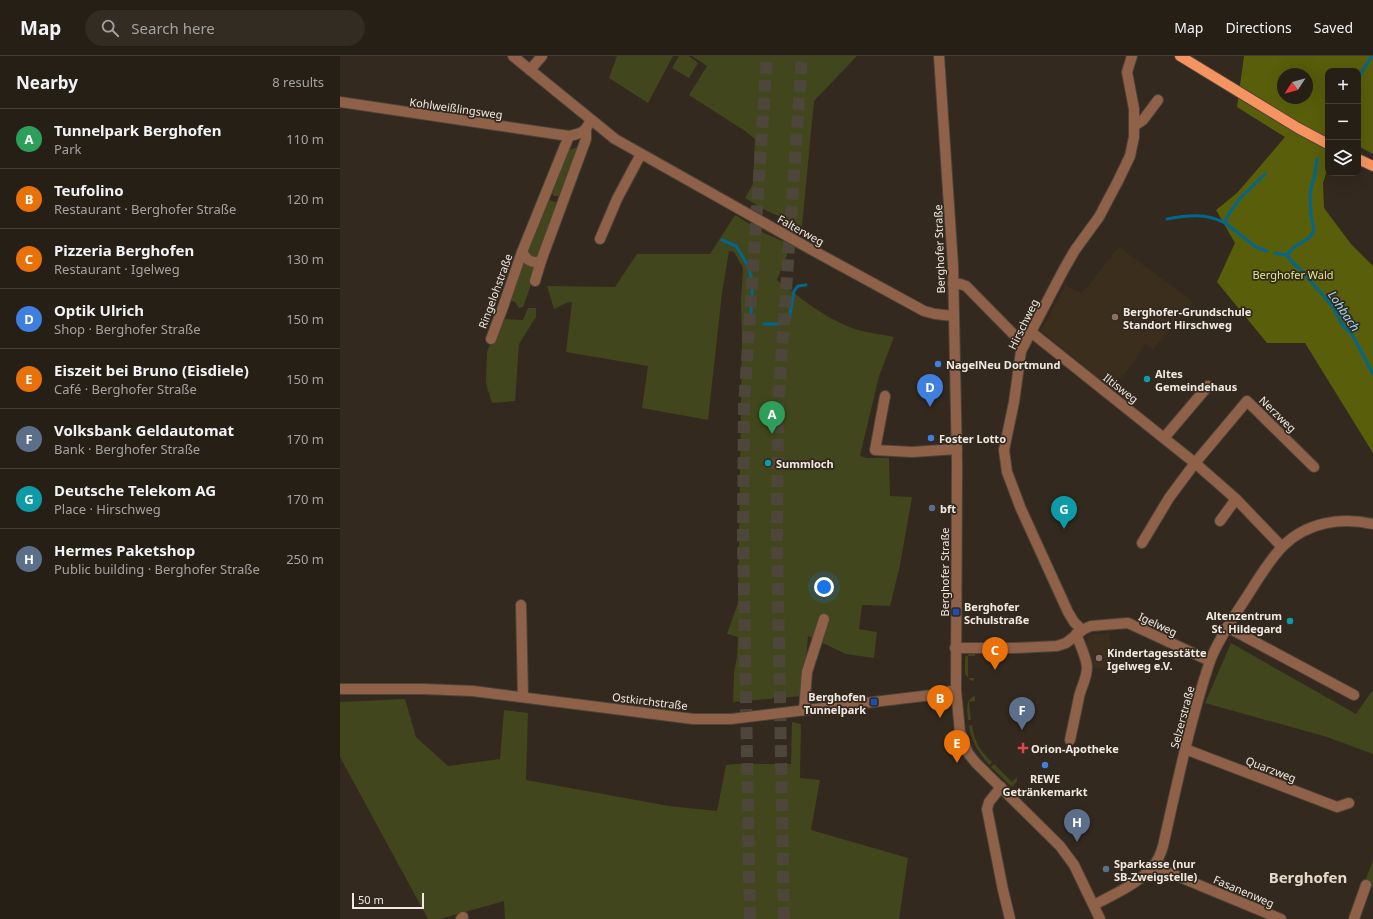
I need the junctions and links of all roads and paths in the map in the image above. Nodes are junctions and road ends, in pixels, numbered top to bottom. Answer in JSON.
{"nodes":[{"id":1,"x":513,"y":56,"type":"edge"},
{"id":2,"x":542,"y":56,"type":"edge"},
{"id":3,"x":939,"y":56,"type":"edge"},
{"id":4,"x":1132,"y":56,"type":"edge"},
{"id":5,"x":1180,"y":56,"type":"edge"},
{"id":6,"x":530,"y":70,"type":"junction"},
{"id":7,"x":1158,"y":100,"type":"dead end"},
{"id":8,"x":340,"y":102,"type":"edge"},
{"id":9,"x":591,"y":120,"type":"junction"},
{"id":10,"x":1134,"y":126,"type":"junction"},
{"id":11,"x":586,"y":130,"type":"junction"},
{"id":12,"x":569,"y":136,"type":"junction"},
{"id":13,"x":1325,"y":142,"type":"edge"},
{"id":14,"x":641,"y":154,"type":"junction"},
{"id":15,"x":1361,"y":160,"type":"edge"},
{"id":16,"x":1373,"y":166,"type":"edge"},
{"id":17,"x":546,"y":193,"type":"junction"},
{"id":18,"x":563,"y":200,"type":"junction"},
{"id":19,"x":600,"y":239,"type":"dead end"},
{"id":20,"x":522,"y":252,"type":"junction"},
{"id":21,"x":541,"y":261,"type":"junction"},
{"id":22,"x":535,"y":281,"type":"dead end"},
{"id":23,"x":953,"y":284,"type":"junction"},
{"id":24,"x":954,"y":316,"type":"junction"},
{"id":25,"x":1031,"y":332,"type":"junction"},
{"id":26,"x":491,"y":339,"type":"dead end"},
{"id":27,"x":1024,"y":345,"type":"junction"},
{"id":28,"x":1208,"y":386,"type":"dead end"},
{"id":29,"x":885,"y":396,"type":"dead end"},
{"id":30,"x":1164,"y":438,"type":"junction"},
{"id":31,"x":957,"y":449,"type":"junction"},
{"id":32,"x":1195,"y":463,"type":"junction"},
{"id":33,"x":1314,"y":467,"type":"dead end"},
{"id":34,"x":1236,"y":499,"type":"junction"},
{"id":35,"x":1220,"y":521,"type":"dead end"},
{"id":36,"x":1373,"y":524,"type":"edge"},
{"id":37,"x":1142,"y":544,"type":"dead end"},
{"id":38,"x":1282,"y":547,"type":"junction"},
{"id":39,"x":521,"y":605,"type":"dead end"},
{"id":40,"x":824,"y":619,"type":"dead end"},
{"id":41,"x":1227,"y":627,"type":"junction"},
{"id":42,"x":1079,"y":632,"type":"junction"},
{"id":43,"x":955,"y":648,"type":"junction"},
{"id":44,"x":1210,"y":660,"type":"junction"},
{"id":45,"x":340,"y":689,"type":"edge"},
{"id":46,"x":956,"y":690,"type":"junction"},
{"id":47,"x":1354,"y":695,"type":"dead end"},
{"id":48,"x":523,"y":697,"type":"junction"},
{"id":49,"x":804,"y":710,"type":"junction"},
{"id":50,"x":1070,"y":740,"type":"dead end"},
{"id":51,"x":1185,"y":749,"type":"junction"},
{"id":52,"x":1001,"y":787,"type":"junction"},
{"id":53,"x":1349,"y":803,"type":"dead end"},
{"id":54,"x":1153,"y":866,"type":"junction"},
{"id":55,"x":1366,"y":885,"type":"dead end"},
{"id":56,"x":1094,"y":905,"type":"junction"},
{"id":57,"x":1098,"y":918,"type":"edge"},
{"id":58,"x":1010,"y":919,"type":"edge"},
{"id":59,"x":1281,"y":919,"type":"edge"},
{"id":60,"x":1354,"y":919,"type":"edge"}],
"edges":[{"from":1,"to":6,"type":"street","name":"Falterweg"},
{"from":2,"to":6,"type":"street"},
{"from":3,"to":23,"type":"street","name":"Berghofer Straße"},
{"from":4,"to":10,"type":"street","name":"Hirschweg"},
{"from":5,"to":13,"type":"main road"},
{"from":6,"to":9,"type":"street","name":"Falterweg"},
{"from":7,"to":10,"type":"street"},
{"from":8,"to":12,"type":"street","name":"Kohlweißlingsweg"},
{"from":9,"to":11,"type":"street"},
{"from":9,"to":14,"type":"street","name":"Falterweg"},
{"from":10,"to":25,"type":"street","name":"Hirschweg"},
{"from":11,"to":12,"type":"street"},
{"from":11,"to":18,"type":"street"},
{"from":12,"to":17,"type":"street","name":"Ringelohstraße"},
{"from":14,"to":19,"type":"street"},
{"from":14,"to":24,"type":"street","name":"Falterweg"},
{"from":15,"to":16,"type":"main road"},
{"from":17,"to":18,"type":"street"},
{"from":17,"to":20,"type":"street","name":"Ringelohstraße"},
{"from":18,"to":21,"type":"street"},
{"from":20,"to":21,"type":"street","name":"Ringelohstraße"},
{"from":20,"to":26,"type":"street","name":"Ringelohstraße"},
{"from":21,"to":22,"type":"street"},
{"from":23,"to":24,"type":"street","name":"Berghofer Straße"},
{"from":23,"to":27,"type":"street"},
{"from":24,"to":31,"type":"street","name":"Berghofer Straße"},
{"from":25,"to":27,"type":"street","name":"Hirschweg"},
{"from":25,"to":30,"type":"street","name":"Iltisweg"},
{"from":27,"to":42,"type":"street","name":"Hirschweg"},
{"from":28,"to":30,"type":"street"},
{"from":29,"to":31,"type":"street"},
{"from":30,"to":32,"type":"street","name":"Iltisweg"},
{"from":31,"to":43,"type":"street","name":"Berghofer Straße"},
{"from":32,"to":33,"type":"street","name":"Nerzweg"},
{"from":32,"to":34,"type":"street","name":"Iltisweg"},
{"from":32,"to":37,"type":"street"},
{"from":34,"to":35,"type":"street"},
{"from":34,"to":38,"type":"street","name":"Iltisweg"},
{"from":36,"to":38,"type":"street","name":"Selzerstraße"},
{"from":38,"to":41,"type":"street","name":"Selzerstraße"},
{"from":39,"to":48,"type":"street"},
{"from":40,"to":49,"type":"street"},
{"from":41,"to":44,"type":"street","name":"Selzerstraße"},
{"from":41,"to":47,"type":"street"},
{"from":42,"to":43,"type":"street","name":"Igelweg"},
{"from":42,"to":44,"type":"street","name":"Igelweg"},
{"from":42,"to":50,"type":"street","name":"Hirschweg"},
{"from":43,"to":46,"type":"street","name":"Berghofer Straße"},
{"from":44,"to":51,"type":"street","name":"Selzerstraße"},
{"from":45,"to":48,"type":"street","name":"Ostkirchstraße"},
{"from":46,"to":49,"type":"street","name":"Ostkirchstraße"},
{"from":46,"to":52,"type":"street","name":"Berghofer Straße"},
{"from":48,"to":49,"type":"street","name":"Ostkirchstraße"},
{"from":51,"to":53,"type":"street","name":"Quarzweg"},
{"from":51,"to":54,"type":"street","name":"Selzerstraße"},
{"from":52,"to":56,"type":"street","name":"Berghofer Straße"},
{"from":52,"to":58,"type":"street"},
{"from":54,"to":56,"type":"street","name":"Selzerstraße"},
{"from":54,"to":59,"type":"street","name":"Fasanenweg"},
{"from":55,"to":60,"type":"street"},
{"from":56,"to":57,"type":"street","name":"Berghofer Straße"}]}
